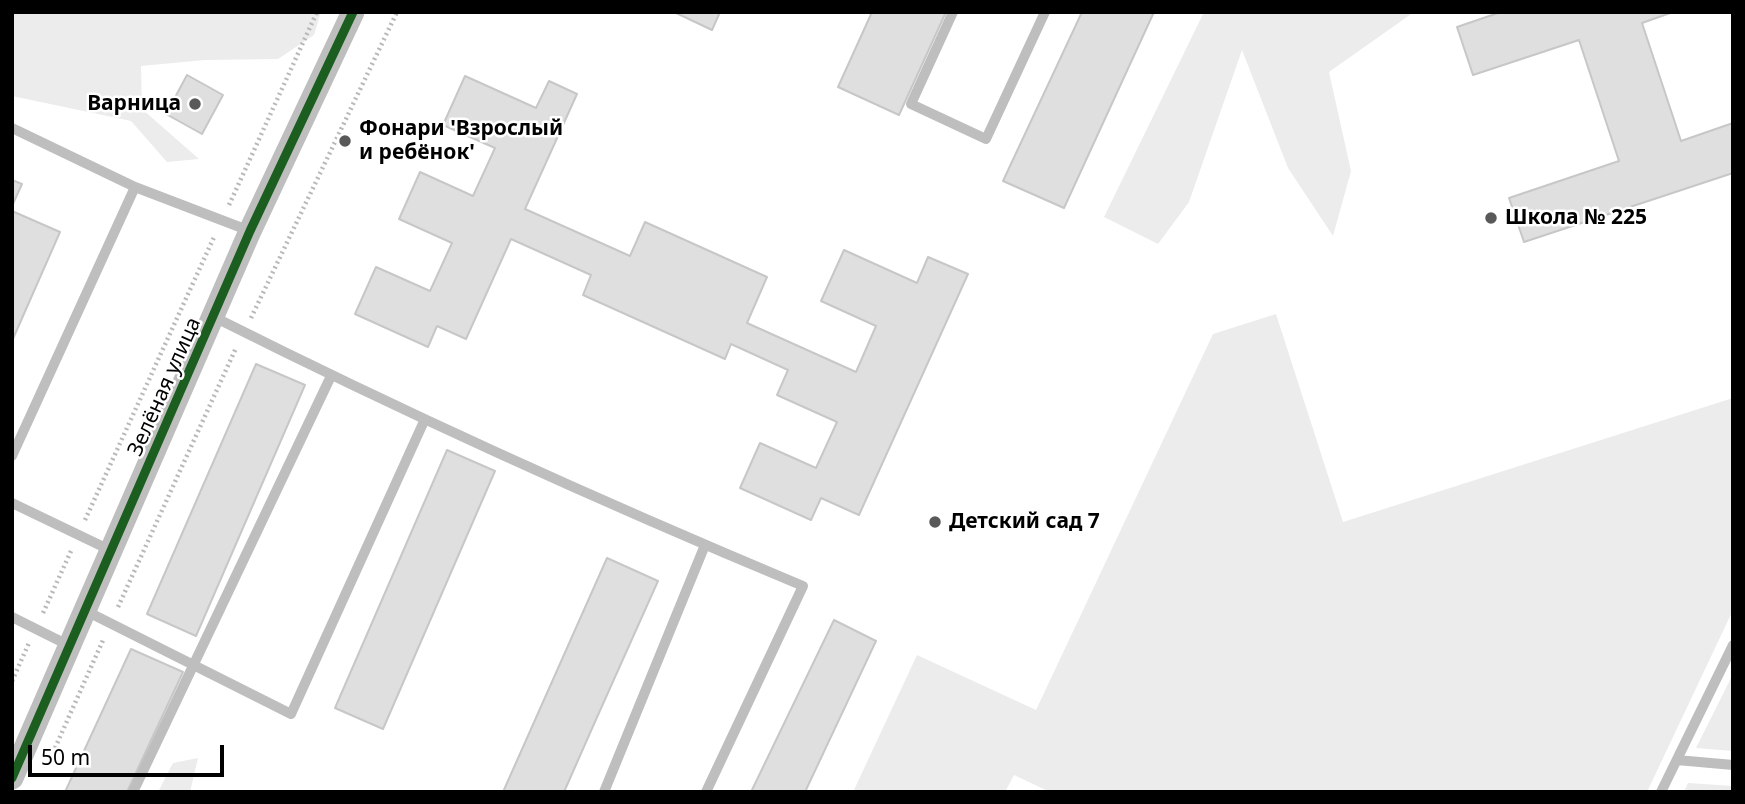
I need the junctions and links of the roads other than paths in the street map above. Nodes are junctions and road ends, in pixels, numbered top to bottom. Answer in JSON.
{"nodes":[{"id":1,"x":353,"y":12,"type":"edge"},
{"id":2,"x":953,"y":12,"type":"edge"},
{"id":3,"x":1045,"y":12,"type":"edge"},
{"id":4,"x":12,"y":128,"type":"edge"},
{"id":5,"x":135,"y":187,"type":"junction"},
{"id":6,"x":250,"y":231,"type":"junction"},
{"id":7,"x":214,"y":317,"type":"junction"},
{"id":8,"x":331,"y":376,"type":"junction"},
{"id":9,"x":425,"y":419,"type":"junction"},
{"id":10,"x":12,"y":456,"type":"edge"},
{"id":11,"x":12,"y":503,"type":"edge"},
{"id":12,"x":705,"y":545,"type":"junction"},
{"id":13,"x":112,"y":551,"type":"junction"},
{"id":14,"x":84,"y":610,"type":"junction"},
{"id":15,"x":12,"y":617,"type":"edge"},
{"id":16,"x":1733,"y":645,"type":"edge"},
{"id":17,"x":70,"y":646,"type":"junction"},
{"id":18,"x":192,"y":665,"type":"junction"},
{"id":19,"x":1677,"y":760,"type":"junction"},
{"id":20,"x":1733,"y":765,"type":"edge"},
{"id":21,"x":12,"y":778,"type":"edge"},
{"id":22,"x":134,"y":792,"type":"edge"},
{"id":23,"x":604,"y":792,"type":"edge"},
{"id":24,"x":706,"y":792,"type":"edge"},
{"id":25,"x":1661,"y":792,"type":"edge"}],
"edges":[{"from":1,"to":6,"type":"street","name":"Зелёная улица"},
{"from":2,"to":3,"type":"lane"},
{"from":4,"to":5,"type":"lane"},
{"from":5,"to":6,"type":"lane"},
{"from":5,"to":10,"type":"lane"},
{"from":6,"to":7,"type":"street","name":"Зелёная улица"},
{"from":7,"to":8,"type":"lane"},
{"from":7,"to":13,"type":"street","name":"Зелёная улица"},
{"from":8,"to":9,"type":"lane"},
{"from":8,"to":18,"type":"lane"},
{"from":9,"to":12,"type":"lane"},
{"from":9,"to":18,"type":"lane"},
{"from":11,"to":13,"type":"lane"},
{"from":12,"to":23,"type":"lane"},
{"from":12,"to":24,"type":"lane"},
{"from":13,"to":14,"type":"street","name":"Зелёная улица"},
{"from":14,"to":17,"type":"street","name":"Зелёная улица"},
{"from":14,"to":18,"type":"lane"},
{"from":15,"to":17,"type":"lane"},
{"from":16,"to":19,"type":"lane"},
{"from":17,"to":21,"type":"street","name":"Зелёная улица"},
{"from":18,"to":22,"type":"lane"},
{"from":19,"to":20,"type":"lane"},
{"from":19,"to":25,"type":"lane"}]}
